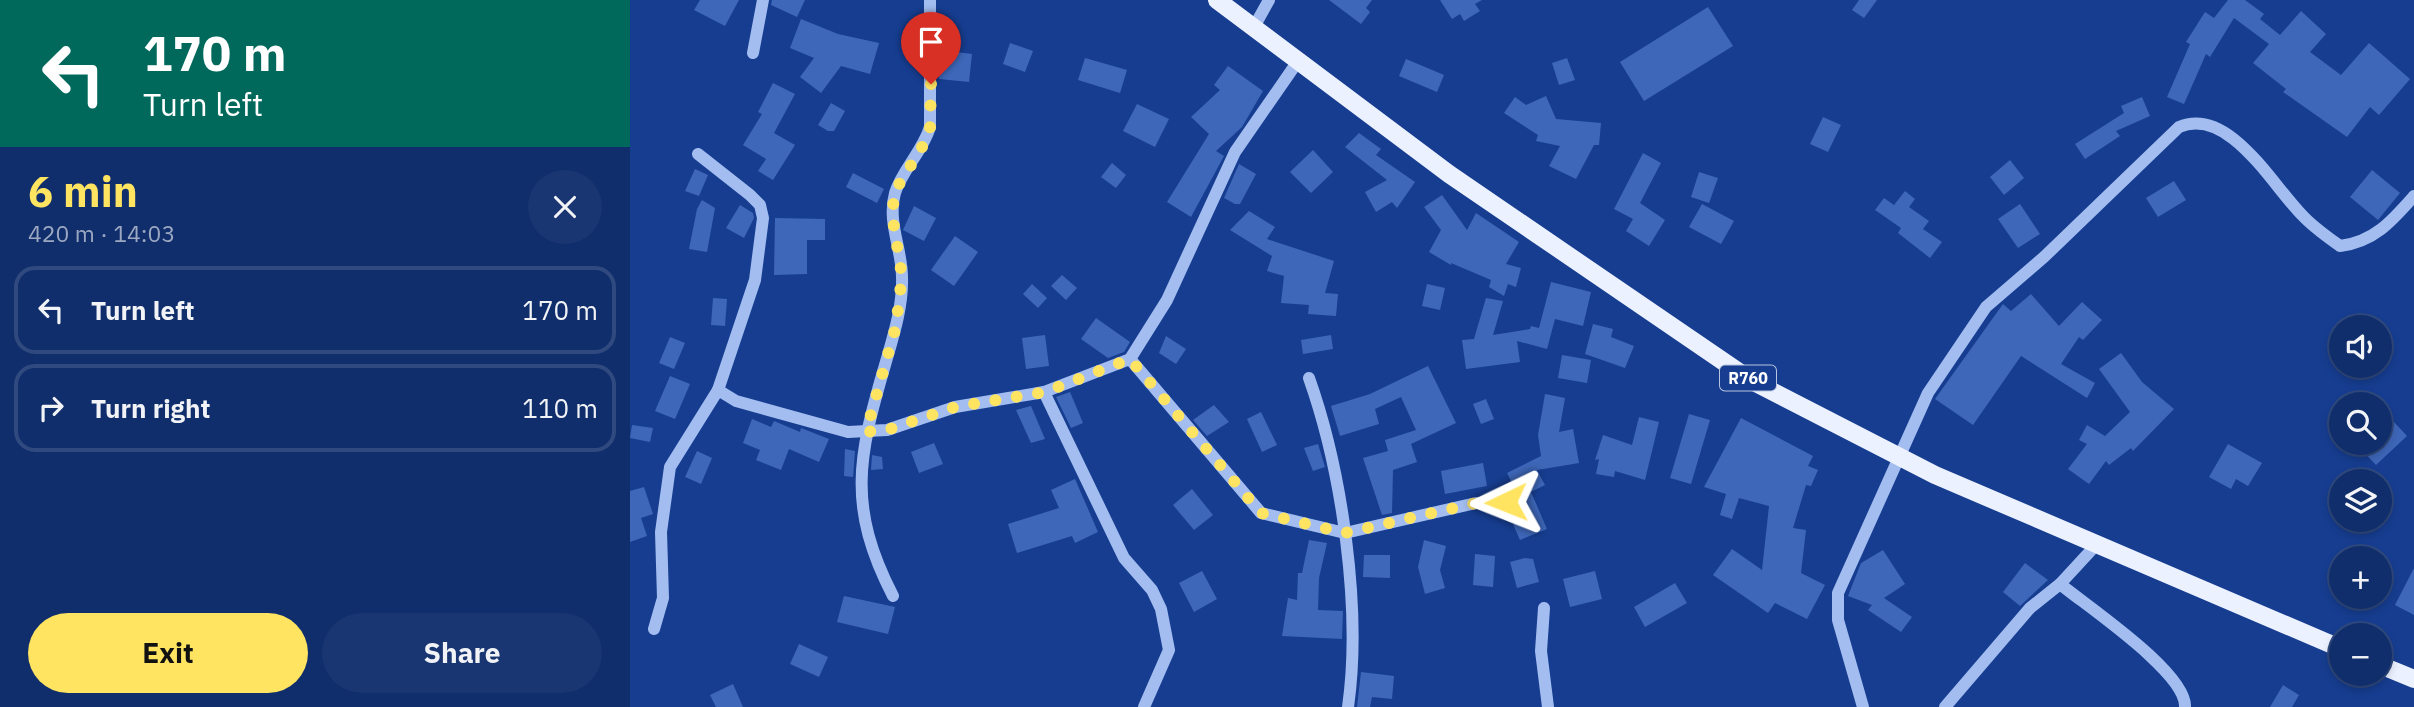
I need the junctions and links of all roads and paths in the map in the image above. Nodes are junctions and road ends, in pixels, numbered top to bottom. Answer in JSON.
{"nodes":[{"id":1,"x":764,"y":0,"type":"edge"},
{"id":2,"x":929,"y":0,"type":"edge"},
{"id":3,"x":1217,"y":0,"type":"edge"},
{"id":4,"x":1269,"y":0,"type":"edge"},
{"id":5,"x":1254,"y":27,"type":"junction"},
{"id":6,"x":753,"y":53,"type":"dead end"},
{"id":7,"x":1298,"y":61,"type":"junction"},
{"id":8,"x":698,"y":154,"type":"dead end"},
{"id":9,"x":2414,"y":196,"type":"edge"},
{"id":10,"x":1130,"y":359,"type":"junction"},
{"id":11,"x":1309,"y":378,"type":"dead end"},
{"id":12,"x":718,"y":390,"type":"junction"},
{"id":13,"x":1045,"y":392,"type":"junction"},
{"id":14,"x":866,"y":432,"type":"junction"},
{"id":15,"x":1900,"y":458,"type":"junction"},
{"id":16,"x":1506,"y":502,"type":"dead end"},
{"id":17,"x":1345,"y":533,"type":"junction"},
{"id":18,"x":2096,"y":545,"type":"junction"},
{"id":19,"x":2060,"y":584,"type":"junction"},
{"id":20,"x":893,"y":596,"type":"dead end"},
{"id":21,"x":1544,"y":608,"type":"dead end"},
{"id":22,"x":654,"y":629,"type":"dead end"},
{"id":23,"x":2329,"y":644,"type":"edge"},
{"id":24,"x":2392,"y":670,"type":"edge"},
{"id":25,"x":2414,"y":679,"type":"edge"},
{"id":26,"x":1144,"y":707,"type":"edge"},
{"id":27,"x":1348,"y":707,"type":"edge"},
{"id":28,"x":1548,"y":707,"type":"edge"},
{"id":29,"x":1863,"y":707,"type":"edge"},
{"id":30,"x":1945,"y":707,"type":"edge"},
{"id":31,"x":2185,"y":707,"type":"edge"}],
"edges":[{"from":1,"to":6,"type":"street"},
{"from":2,"to":14,"type":"street"},
{"from":3,"to":5,"type":"main road","number":"R760"},
{"from":4,"to":5,"type":"street"},
{"from":5,"to":7,"type":"main road","number":"R760"},
{"from":7,"to":10,"type":"street"},
{"from":7,"to":15,"type":"main road","number":"R760"},
{"from":8,"to":12,"type":"street"},
{"from":9,"to":15,"type":"street"},
{"from":10,"to":13,"type":"street"},
{"from":10,"to":17,"type":"street"},
{"from":11,"to":17,"type":"street"},
{"from":12,"to":14,"type":"street"},
{"from":12,"to":22,"type":"street"},
{"from":13,"to":14,"type":"street"},
{"from":13,"to":26,"type":"street"},
{"from":14,"to":20,"type":"street"},
{"from":15,"to":18,"type":"main road","number":"R760"},
{"from":15,"to":29,"type":"street"},
{"from":16,"to":17,"type":"street"},
{"from":17,"to":27,"type":"street"},
{"from":18,"to":19,"type":"street"},
{"from":18,"to":23,"type":"main road","number":"R760"},
{"from":19,"to":30,"type":"street"},
{"from":19,"to":31,"type":"street"},
{"from":21,"to":28,"type":"street"},
{"from":24,"to":25,"type":"main road"}]}
